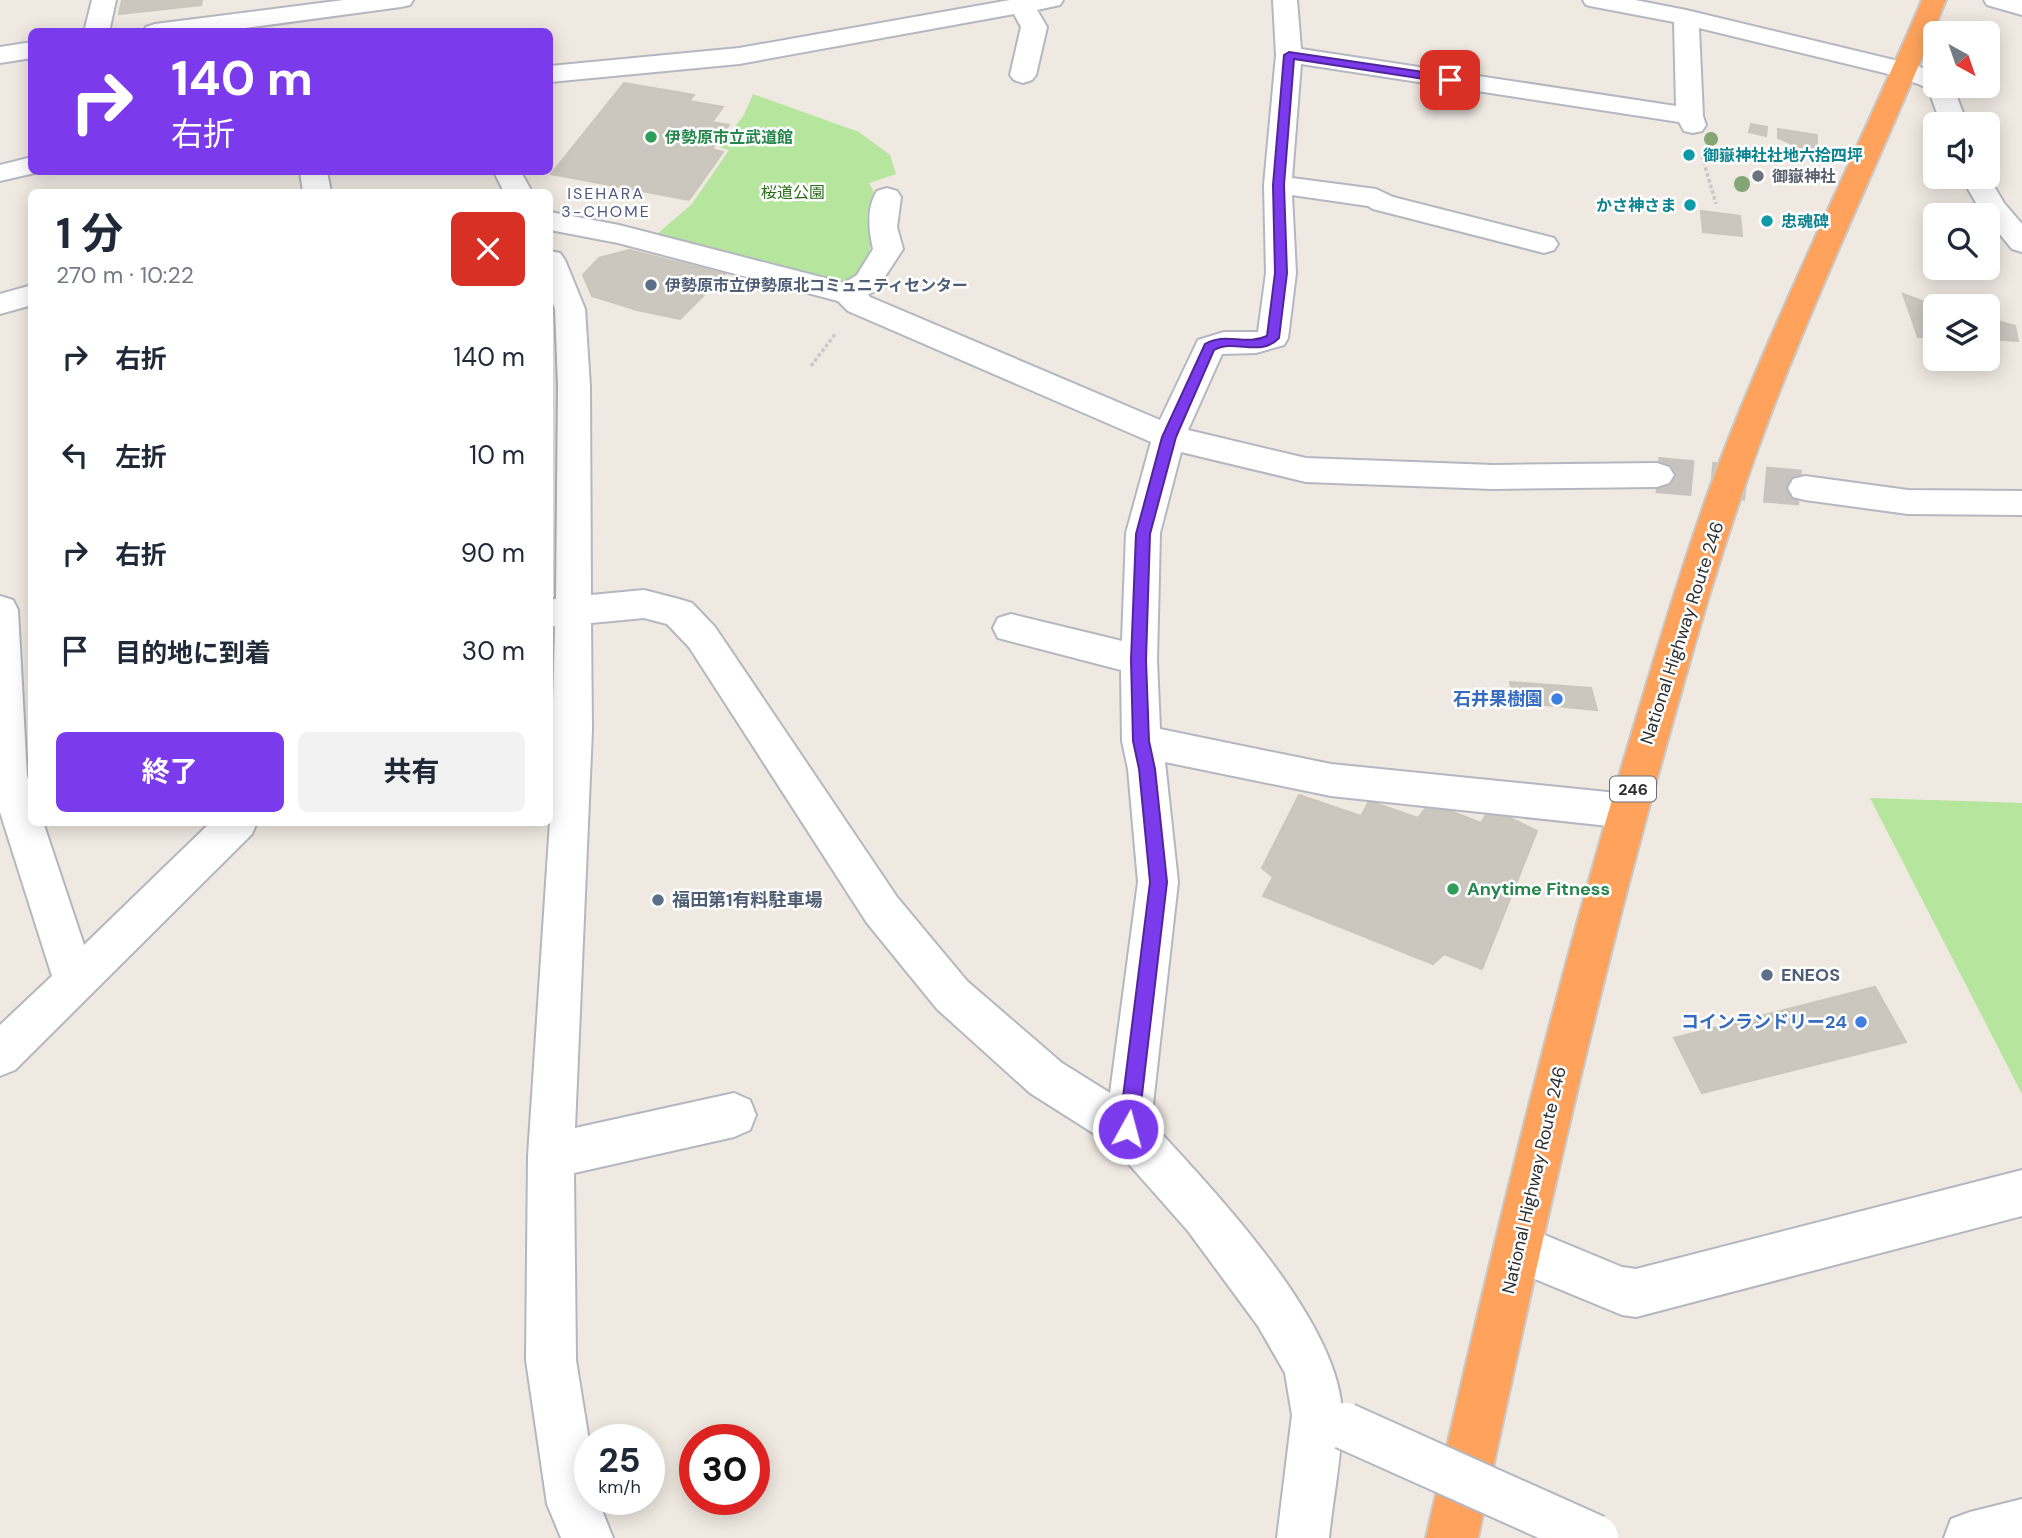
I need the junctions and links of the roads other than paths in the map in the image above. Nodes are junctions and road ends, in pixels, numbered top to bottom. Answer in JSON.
{"nodes":[{"id":1,"x":104,"y":0,"type":"edge"},
{"id":2,"x":401,"y":0,"type":"edge"},
{"id":3,"x":1051,"y":0,"type":"edge"},
{"id":4,"x":1285,"y":0,"type":"edge"},
{"id":5,"x":1595,"y":0,"type":"edge"},
{"id":6,"x":1934,"y":0,"type":"edge"},
{"id":7,"x":1997,"y":0,"type":"edge"},
{"id":8,"x":1022,"y":5,"type":"junction"},
{"id":9,"x":2022,"y":8,"type":"edge"},
{"id":10,"x":1686,"y":17,"type":"junction"},
{"id":11,"x":1932,"y":21,"type":"edge"},
{"id":12,"x":97,"y":28,"type":"edge"},
{"id":13,"x":186,"y":28,"type":"edge"},
{"id":14,"x":28,"y":51,"type":"edge"},
{"id":15,"x":0,"y":55,"type":"edge"},
{"id":16,"x":1289,"y":55,"type":"junction"},
{"id":17,"x":553,"y":74,"type":"edge"},
{"id":18,"x":1023,"y":75,"type":"dead end"},
{"id":19,"x":1923,"y":78,"type":"edge"},
{"id":20,"x":1923,"y":86,"type":"edge"},
{"id":21,"x":28,"y":166,"type":"edge"},
{"id":22,"x":0,"y":173,"type":"edge"},
{"id":23,"x":1278,"y":185,"type":"junction"},
{"id":24,"x":1982,"y":189,"type":"edge"},
{"id":25,"x":887,"y":197,"type":"dead end"},
{"id":26,"x":553,"y":222,"type":"edge"},
{"id":27,"x":2022,"y":243,"type":"edge"},
{"id":28,"x":1544,"y":244,"type":"dead end"},
{"id":29,"x":553,"y":268,"type":"edge"},
{"id":30,"x":848,"y":294,"type":"junction"},
{"id":31,"x":28,"y":297,"type":"edge"},
{"id":32,"x":0,"y":304,"type":"edge"},
{"id":33,"x":562,"y":387,"type":"edge"},
{"id":34,"x":1169,"y":437,"type":"junction"},
{"id":35,"x":1657,"y":475,"type":"tunnel mouth"},
{"id":36,"x":1805,"y":488,"type":"tunnel mouth"},
{"id":37,"x":2022,"y":503,"type":"edge"},
{"id":38,"x":0,"y":610,"type":"edge"},
{"id":39,"x":561,"y":611,"type":"edge"},
{"id":40,"x":1011,"y":628,"type":"dead end"},
{"id":41,"x":1139,"y":660,"type":"junction"},
{"id":42,"x":1141,"y":741,"type":"junction"},
{"id":43,"x":1627,"y":811,"type":"junction"},
{"id":44,"x":234,"y":826,"type":"edge"},
{"id":45,"x":75,"y":982,"type":"junction"},
{"id":46,"x":0,"y":1055,"type":"edge"},
{"id":47,"x":734,"y":1115,"type":"dead end"},
{"id":48,"x":1128,"y":1129,"type":"junction"},
{"id":49,"x":551,"y":1156,"type":"junction"},
{"id":50,"x":2022,"y":1193,"type":"edge"},
{"id":51,"x":1518,"y":1248,"type":"junction"},
{"id":52,"x":1331,"y":1421,"type":"junction"},
{"id":53,"x":2022,"y":1525,"type":"edge"},
{"id":54,"x":587,"y":1538,"type":"edge"},
{"id":55,"x":1303,"y":1538,"type":"edge"},
{"id":56,"x":1452,"y":1538,"type":"edge"},
{"id":57,"x":1595,"y":1538,"type":"edge"},
{"id":58,"x":1970,"y":1538,"type":"edge"}],
"edges":[{"from":1,"to":12,"type":"street"},
{"from":2,"to":13,"type":"street"},
{"from":3,"to":8,"type":"street"},
{"from":4,"to":16,"type":"street"},
{"from":5,"to":10,"type":"street"},
{"from":6,"to":11,"type":"highway","name":"National Highway Route 246","number":"246"},
{"from":7,"to":9,"type":"street"},
{"from":8,"to":17,"type":"street"},
{"from":8,"to":18,"type":"street"},
{"from":10,"to":16,"type":"street"},
{"from":10,"to":19,"type":"street"},
{"from":14,"to":15,"type":"street"},
{"from":16,"to":23,"type":"street"},
{"from":20,"to":43,"type":"highway","name":"National Highway Route 246","number":"246"},
{"from":21,"to":22,"type":"street"},
{"from":23,"to":28,"type":"street"},
{"from":23,"to":34,"type":"street"},
{"from":24,"to":27,"type":"street"},
{"from":25,"to":30,"type":"street"},
{"from":26,"to":30,"type":"street"},
{"from":29,"to":33,"type":"street"},
{"from":30,"to":34,"type":"street"},
{"from":31,"to":32,"type":"street"},
{"from":33,"to":39,"type":"street"},
{"from":34,"to":35,"type":"street"},
{"from":34,"to":41,"type":"street"},
{"from":36,"to":37,"type":"street"},
{"from":38,"to":45,"type":"street"},
{"from":39,"to":48,"type":"street"},
{"from":39,"to":49,"type":"street"},
{"from":40,"to":41,"type":"street"},
{"from":41,"to":42,"type":"street"},
{"from":42,"to":43,"type":"street"},
{"from":42,"to":48,"type":"street"},
{"from":43,"to":51,"type":"highway","name":"National Highway Route 246","number":"246"},
{"from":44,"to":45,"type":"street"},
{"from":45,"to":46,"type":"street"},
{"from":47,"to":49,"type":"street"},
{"from":48,"to":52,"type":"street"},
{"from":49,"to":54,"type":"street"},
{"from":50,"to":51,"type":"street"},
{"from":51,"to":56,"type":"highway","name":"National Highway Route 246","number":"246"},
{"from":52,"to":55,"type":"street"},
{"from":52,"to":57,"type":"street","bridge":true},
{"from":53,"to":58,"type":"street"}]}
